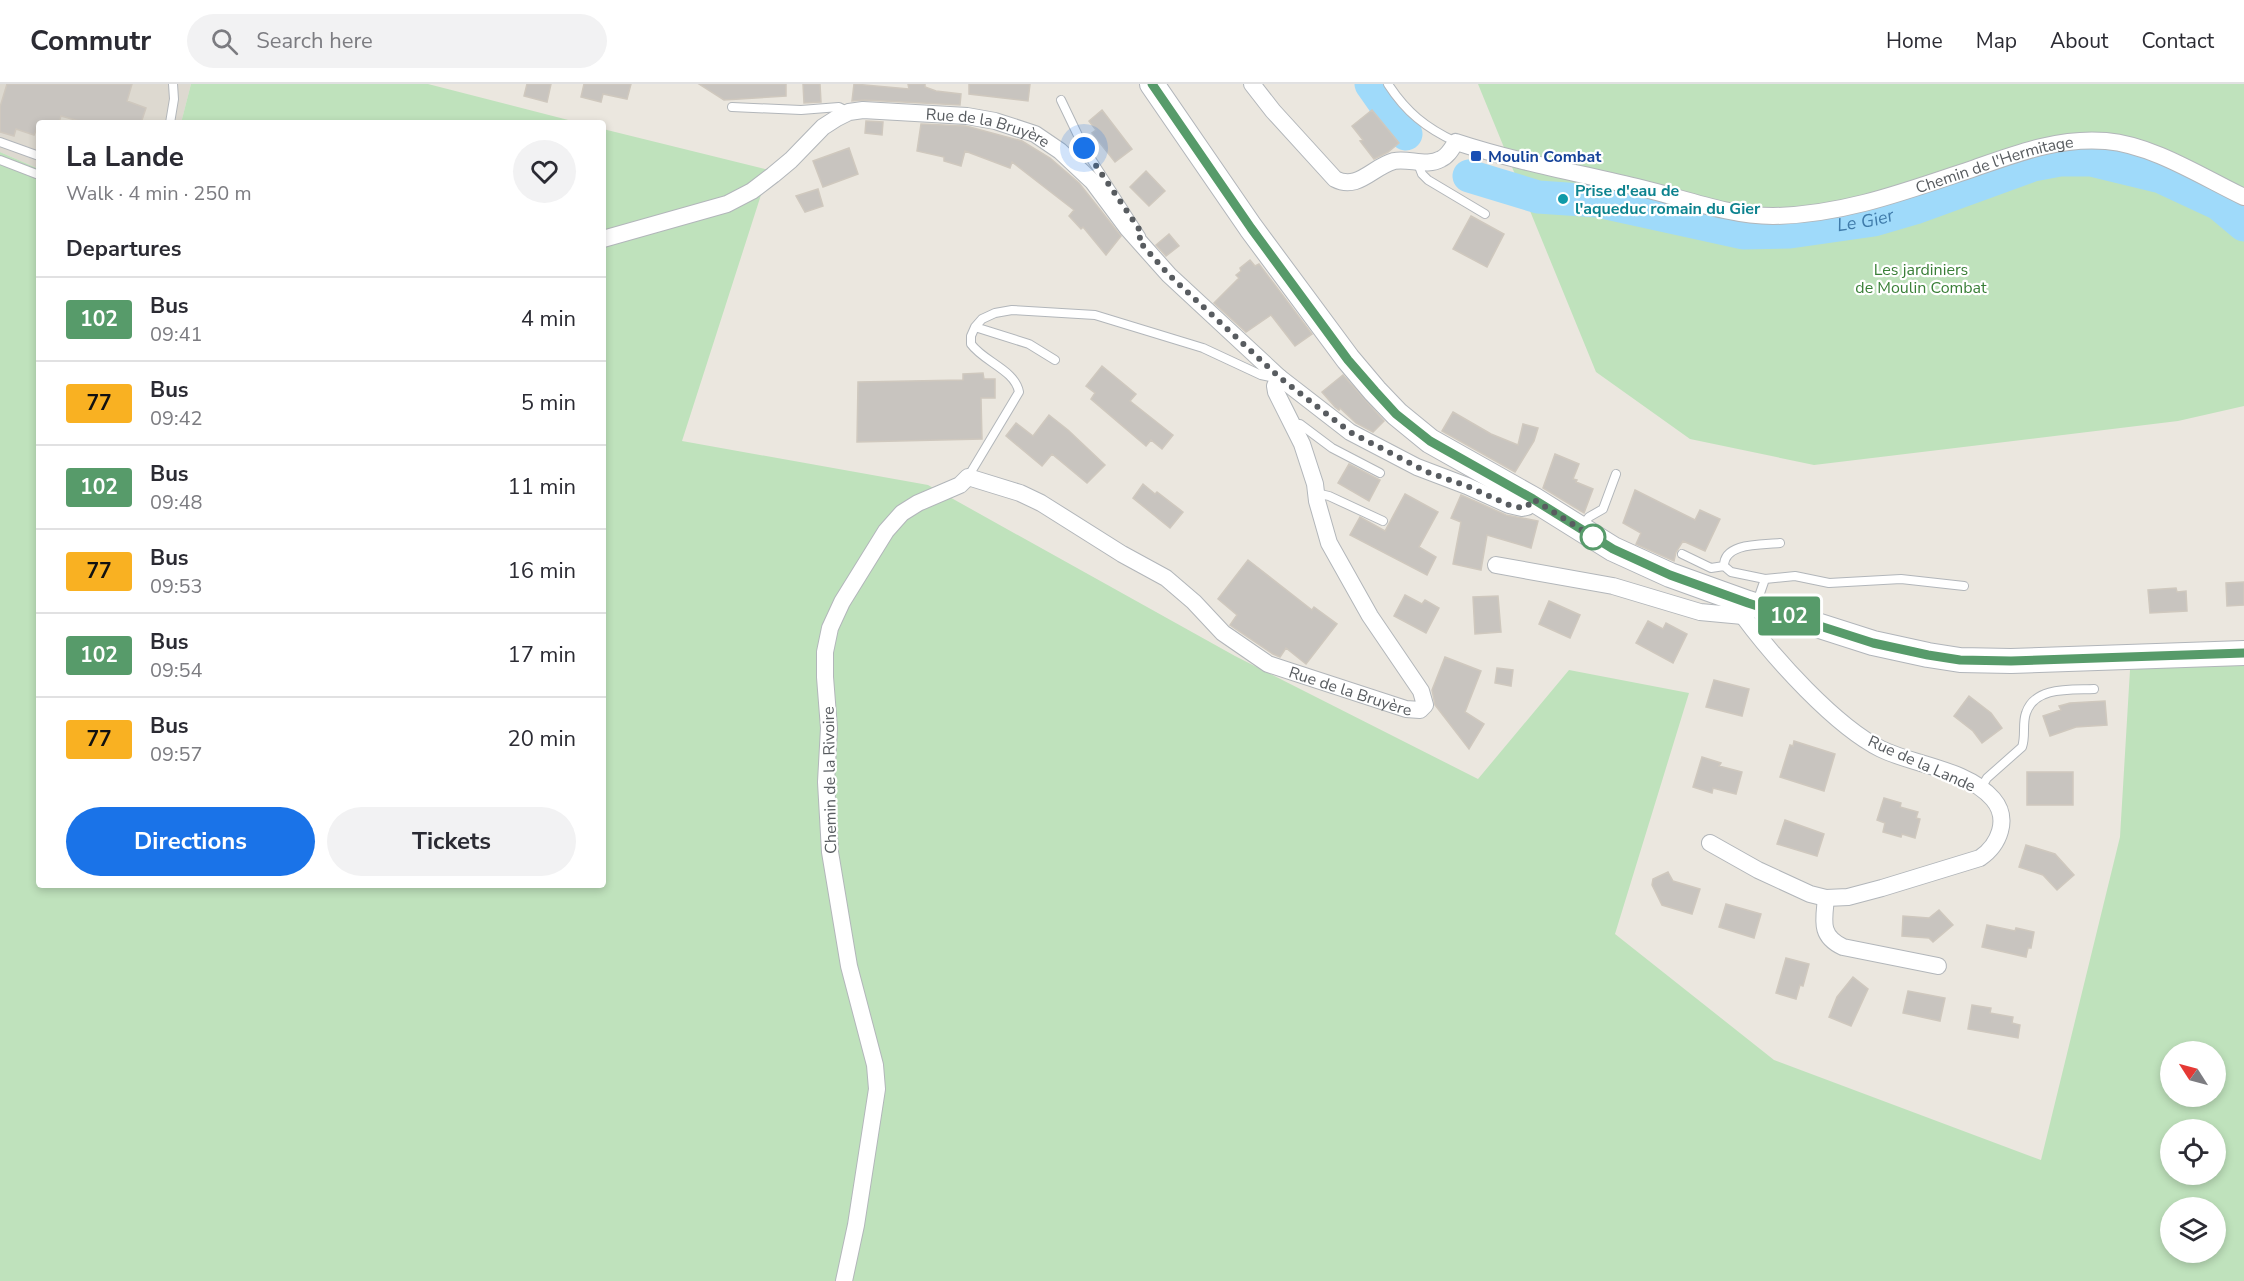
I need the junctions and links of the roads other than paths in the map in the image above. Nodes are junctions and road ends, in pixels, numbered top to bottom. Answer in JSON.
{"nodes":[{"id":1,"x":173,"y":84,"type":"edge"},
{"id":2,"x":1152,"y":84,"type":"edge"},
{"id":3,"x":1252,"y":84,"type":"edge"},
{"id":4,"x":1388,"y":84,"type":"edge"},
{"id":5,"x":1061,"y":100,"type":"dead end"},
{"id":6,"x":732,"y":107,"type":"dead end"},
{"id":7,"x":849,"y":112,"type":"junction"},
{"id":8,"x":170,"y":120,"type":"edge"},
{"id":9,"x":0,"y":142,"type":"edge"},
{"id":10,"x":1456,"y":142,"type":"junction"},
{"id":11,"x":36,"y":155,"type":"edge"},
{"id":12,"x":0,"y":160,"type":"edge"},
{"id":13,"x":1417,"y":161,"type":"junction"},
{"id":14,"x":36,"y":174,"type":"edge"},
{"id":15,"x":2244,"y":197,"type":"edge"},
{"id":16,"x":1485,"y":214,"type":"dead end"},
{"id":17,"x":606,"y":238,"type":"edge"},
{"id":18,"x":1138,"y":240,"type":"junction"},
{"id":19,"x":975,"y":327,"type":"junction"},
{"id":20,"x":1055,"y":360,"type":"dead end"},
{"id":21,"x":1279,"y":377,"type":"junction"},
{"id":22,"x":1293,"y":425,"type":"junction"},
{"id":23,"x":1380,"y":473,"type":"dead end"},
{"id":24,"x":1616,"y":474,"type":"dead end"},
{"id":25,"x":968,"y":477,"type":"junction"},
{"id":26,"x":1316,"y":494,"type":"junction"},
{"id":27,"x":1533,"y":499,"type":"junction"},
{"id":28,"x":1383,"y":521,"type":"dead end"},
{"id":29,"x":1580,"y":529,"type":"junction"},
{"id":30,"x":1780,"y":543,"type":"dead end"},
{"id":31,"x":1682,"y":554,"type":"dead end"},
{"id":32,"x":1496,"y":565,"type":"dead end"},
{"id":33,"x":1724,"y":566,"type":"junction"},
{"id":34,"x":1765,"y":579,"type":"junction"},
{"id":35,"x":1964,"y":585,"type":"dead end"},
{"id":36,"x":1749,"y":608,"type":"junction"},
{"id":37,"x":2244,"y":653,"type":"edge"},
{"id":38,"x":2094,"y":689,"type":"dead end"},
{"id":39,"x":1981,"y":789,"type":"junction"},
{"id":40,"x":1710,"y":843,"type":"dead end"},
{"id":41,"x":1826,"y":898,"type":"junction"},
{"id":42,"x":1938,"y":966,"type":"dead end"},
{"id":43,"x":844,"y":1281,"type":"edge"}],
"edges":[{"from":1,"to":8,"type":"lane"},
{"from":2,"to":27,"type":"main road"},
{"from":3,"to":13,"type":"street"},
{"from":4,"to":10,"type":"lane"},
{"from":5,"to":18,"type":"lane"},
{"from":6,"to":7,"type":"lane","name":"Rue de la Bruyère"},
{"from":7,"to":17,"type":"street","name":"Rue de la Bruyère"},
{"from":7,"to":18,"type":"street","name":"Rue de la Bruyère"},
{"from":9,"to":11,"type":"lane"},
{"from":10,"to":13,"type":"street"},
{"from":10,"to":15,"type":"street","name":"Chemin de l'Hermitage"},
{"from":12,"to":14,"type":"lane"},
{"from":13,"to":16,"type":"lane"},
{"from":18,"to":21,"type":"street","name":"Rue de la Bruyère"},
{"from":19,"to":20,"type":"lane"},
{"from":19,"to":21,"type":"lane"},
{"from":19,"to":25,"type":"lane"},
{"from":21,"to":22,"type":"street","name":"Rue de la Bruyère"},
{"from":21,"to":27,"type":"street","name":"Rue de la Bruyère"},
{"from":22,"to":23,"type":"lane"},
{"from":22,"to":26,"type":"street","name":"Rue de la Bruyère"},
{"from":24,"to":29,"type":"lane"},
{"from":25,"to":26,"type":"street","name":"Rue de la Bruyère"},
{"from":25,"to":43,"type":"street","name":"Chemin de la Rivoire"},
{"from":26,"to":28,"type":"lane"},
{"from":27,"to":29,"type":"main road"},
{"from":29,"to":36,"type":"main road"},
{"from":30,"to":33,"type":"lane"},
{"from":31,"to":33,"type":"lane"},
{"from":32,"to":36,"type":"street"},
{"from":33,"to":34,"type":"lane"},
{"from":34,"to":35,"type":"lane"},
{"from":34,"to":36,"type":"lane"},
{"from":36,"to":37,"type":"main road"},
{"from":36,"to":39,"type":"street","name":"Rue de la Lande"},
{"from":38,"to":39,"type":"lane"},
{"from":39,"to":41,"type":"street","name":"Rue de la Lande"},
{"from":40,"to":41,"type":"street","name":"Rue de la Lande"},
{"from":41,"to":42,"type":"street"}]}
